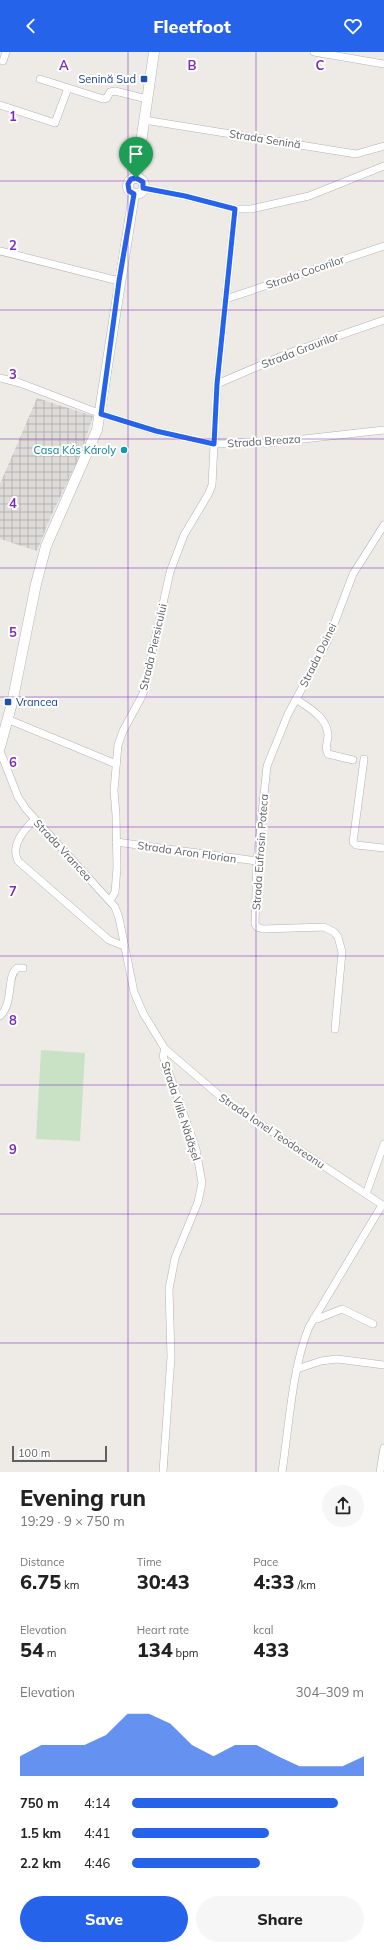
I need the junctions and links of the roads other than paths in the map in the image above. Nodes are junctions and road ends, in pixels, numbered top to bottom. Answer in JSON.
{"nodes":[{"id":1,"x":6,"y":52,"type":"edge"},
{"id":2,"x":154,"y":52,"type":"edge"},
{"id":3,"x":314,"y":52,"type":"edge"},
{"id":4,"x":3,"y":61,"type":"dead end"},
{"id":5,"x":384,"y":64,"type":"edge"},
{"id":6,"x":40,"y":79,"type":"dead end"},
{"id":7,"x":68,"y":88,"type":"junction"},
{"id":8,"x":147,"y":99,"type":"junction"},
{"id":9,"x":0,"y":105,"type":"edge"},
{"id":10,"x":144,"y":120,"type":"junction"},
{"id":11,"x":384,"y":146,"type":"edge"},
{"id":12,"x":384,"y":166,"type":"edge"},
{"id":13,"x":136,"y":178,"type":"junction"},
{"id":14,"x":143,"y":188,"type":"junction"},
{"id":15,"x":134,"y":194,"type":"junction"},
{"id":16,"x":235,"y":209,"type":"junction"},
{"id":17,"x":384,"y":246,"type":"edge"},
{"id":18,"x":0,"y":251,"type":"edge"},
{"id":19,"x":119,"y":281,"type":"junction"},
{"id":20,"x":226,"y":299,"type":"junction"},
{"id":21,"x":384,"y":320,"type":"edge"},
{"id":22,"x":0,"y":378,"type":"edge"},
{"id":23,"x":217,"y":384,"type":"junction"},
{"id":24,"x":101,"y":414,"type":"junction"},
{"id":25,"x":384,"y":430,"type":"edge"},
{"id":26,"x":214,"y":444,"type":"junction"},
{"id":27,"x":384,"y":525,"type":"edge"},
{"id":28,"x":296,"y":699,"type":"junction"},
{"id":29,"x":8,"y":719,"type":"junction"},
{"id":30,"x":1,"y":741,"type":"edge"},
{"id":31,"x":0,"y":751,"type":"edge"},
{"id":32,"x":364,"y":759,"type":"dead end"},
{"id":33,"x":353,"y":760,"type":"dead end"},
{"id":34,"x":116,"y":764,"type":"junction"},
{"id":35,"x":268,"y":766,"type":"joint"},
{"id":36,"x":34,"y":820,"type":"junction"},
{"id":37,"x":116,"y":842,"type":"junction"},
{"id":38,"x":384,"y":848,"type":"edge"},
{"id":39,"x":258,"y":861,"type":"junction"},
{"id":40,"x":110,"y":901,"type":"junction"},
{"id":41,"x":124,"y":946,"type":"junction"},
{"id":42,"x":23,"y":968,"type":"dead end"},
{"id":43,"x":0,"y":1016,"type":"edge"},
{"id":44,"x":335,"y":1030,"type":"dead end"},
{"id":45,"x":165,"y":1049,"type":"junction"},
{"id":46,"x":384,"y":1144,"type":"edge"},
{"id":47,"x":366,"y":1194,"type":"junction"},
{"id":48,"x":383,"y":1205,"type":"edge"},
{"id":49,"x":314,"y":1318,"type":"junction"},
{"id":50,"x":373,"y":1324,"type":"dead end"},
{"id":51,"x":384,"y":1366,"type":"edge"},
{"id":52,"x":297,"y":1369,"type":"junction"},
{"id":53,"x":384,"y":1448,"type":"edge"},
{"id":54,"x":163,"y":1472,"type":"edge"},
{"id":55,"x":282,"y":1472,"type":"edge"},
{"id":56,"x":380,"y":1472,"type":"edge"}],
"edges":[{"from":1,"to":4,"type":"street"},
{"from":2,"to":8,"type":"main road"},
{"from":3,"to":5,"type":"street"},
{"from":6,"to":7,"type":"street"},
{"from":7,"to":8,"type":"street"},
{"from":7,"to":9,"type":"street"},
{"from":8,"to":10,"type":"main road"},
{"from":10,"to":11,"type":"street","name":"Strada Senină"},
{"from":10,"to":13,"type":"main road"},
{"from":12,"to":16,"type":"street"},
{"from":13,"to":14,"type":"main road"},
{"from":13,"to":15,"type":"main road"},
{"from":14,"to":15,"type":"main road"},
{"from":14,"to":16,"type":"street"},
{"from":15,"to":19,"type":"main road"},
{"from":16,"to":20,"type":"street","name":"Strada Piersicului"},
{"from":17,"to":20,"type":"street","name":"Strada Cocorilor"},
{"from":18,"to":19,"type":"street"},
{"from":19,"to":24,"type":"main road"},
{"from":20,"to":23,"type":"street","name":"Strada Piersicului"},
{"from":21,"to":23,"type":"street","name":"Strada Graurilor"},
{"from":22,"to":24,"type":"street","name":"Strada Breaza"},
{"from":23,"to":26,"type":"street","name":"Strada Piersicului"},
{"from":24,"to":26,"type":"street","name":"Strada Breaza"},
{"from":24,"to":29,"type":"main road"},
{"from":25,"to":26,"type":"street","name":"Strada Breaza"},
{"from":26,"to":34,"type":"street","name":"Strada Piersicului"},
{"from":27,"to":28,"type":"street","name":"Strada Doinei"},
{"from":28,"to":33,"type":"street"},
{"from":28,"to":35,"type":"street","name":"Strada Doinei"},
{"from":29,"to":30,"type":"main road"},
{"from":29,"to":34,"type":"street"},
{"from":31,"to":36,"type":"street","name":"Strada Vrancea"},
{"from":32,"to":38,"type":"street"},
{"from":34,"to":37,"type":"street","name":"Strada Piersicului"},
{"from":35,"to":39,"type":"street","name":"Strada Eufrosin Poteca"},
{"from":36,"to":40,"type":"street","name":"Strada Vrancea"},
{"from":36,"to":41,"type":"street"},
{"from":37,"to":39,"type":"street","name":"Strada Aron Florian"},
{"from":37,"to":40,"type":"street","name":"Strada Piersicului"},
{"from":39,"to":44,"type":"street","name":"Strada Eufrosin Poteca"},
{"from":40,"to":41,"type":"street","name":"Strada Vrancea"},
{"from":41,"to":45,"type":"street","name":"Strada Viile Nădășel"},
{"from":42,"to":43,"type":"street"},
{"from":45,"to":47,"type":"street","name":"Strada Ionel Teodoreanu"},
{"from":45,"to":54,"type":"street","name":"Strada Viile Nădășel"},
{"from":46,"to":47,"type":"street"},
{"from":47,"to":48,"type":"street","name":"Strada Ionel Teodoreanu"},
{"from":48,"to":49,"type":"street"},
{"from":49,"to":50,"type":"street"},
{"from":49,"to":52,"type":"street"},
{"from":51,"to":52,"type":"street"},
{"from":52,"to":55,"type":"street"},
{"from":53,"to":56,"type":"street"}]}
